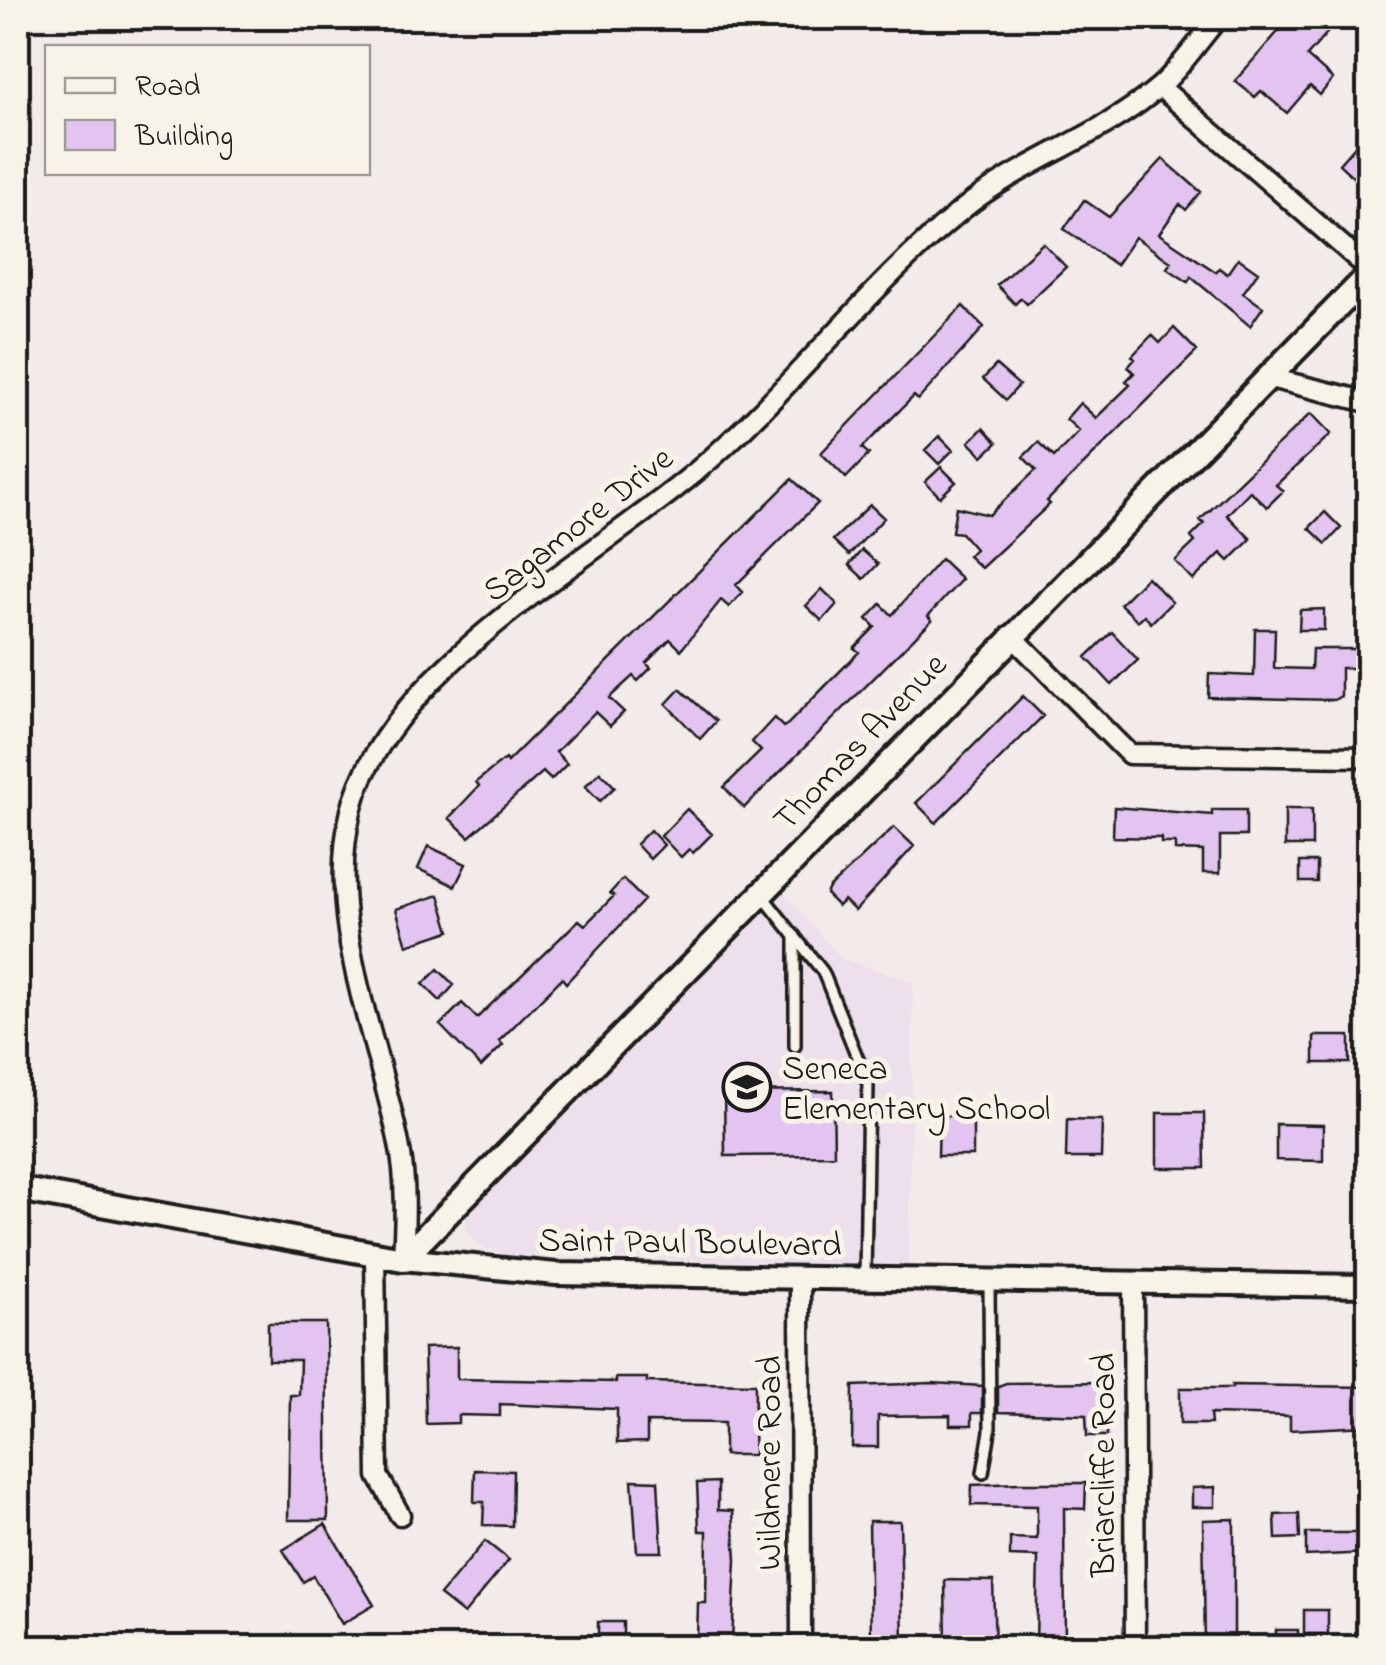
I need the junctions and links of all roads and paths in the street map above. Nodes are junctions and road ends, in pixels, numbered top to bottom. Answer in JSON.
{"nodes":[{"id":1,"x":1218,"y":18,"type":"edge"},
{"id":2,"x":1160,"y":86,"type":"junction"},
{"id":3,"x":1368,"y":268,"type":"edge"},
{"id":4,"x":1368,"y":276,"type":"edge"},
{"id":5,"x":1266,"y":378,"type":"junction"},
{"id":6,"x":1368,"y":402,"type":"edge"},
{"id":7,"x":1011,"y":635,"type":"junction"},
{"id":8,"x":1368,"y":757,"type":"edge"},
{"id":9,"x":760,"y":892,"type":"junction"},
{"id":10,"x":795,"y":936,"type":"junction"},
{"id":11,"x":794,"y":1046,"type":"dead end"},
{"id":12,"x":18,"y":1189,"type":"edge"},
{"id":13,"x":375,"y":1254,"type":"junction"},
{"id":14,"x":403,"y":1259,"type":"junction"},
{"id":15,"x":800,"y":1279,"type":"junction"},
{"id":16,"x":865,"y":1280,"type":"junction"},
{"id":17,"x":989,"y":1282,"type":"junction"},
{"id":18,"x":1133,"y":1283,"type":"junction"},
{"id":19,"x":1368,"y":1286,"type":"edge"},
{"id":20,"x":983,"y":1473,"type":"dead end"},
{"id":21,"x":400,"y":1515,"type":"dead end"},
{"id":22,"x":801,"y":1648,"type":"edge"},
{"id":23,"x":1135,"y":1648,"type":"edge"}],
"edges":[{"from":1,"to":2,"type":"street","name":"Sagamore Drive"},
{"from":2,"to":3,"type":"street"},
{"from":2,"to":14,"type":"street","name":"Sagamore Drive"},
{"from":4,"to":5,"type":"main road","name":"Thomas Avenue"},
{"from":5,"to":6,"type":"street"},
{"from":5,"to":7,"type":"main road","name":"Thomas Avenue"},
{"from":7,"to":8,"type":"street"},
{"from":7,"to":9,"type":"main road","name":"Thomas Avenue"},
{"from":9,"to":10,"type":"lane"},
{"from":9,"to":14,"type":"main road","name":"Thomas Avenue"},
{"from":10,"to":11,"type":"lane"},
{"from":10,"to":16,"type":"lane"},
{"from":12,"to":13,"type":"main road","name":"Saint Paul Boulevard"},
{"from":13,"to":14,"type":"main road","name":"Saint Paul Boulevard"},
{"from":13,"to":21,"type":"street"},
{"from":14,"to":15,"type":"street","name":"Saint Paul Boulevard"},
{"from":15,"to":16,"type":"street","name":"Saint Paul Boulevard"},
{"from":15,"to":22,"type":"street","name":"Wildmere Road"},
{"from":16,"to":17,"type":"street","name":"Saint Paul Boulevard"},
{"from":17,"to":18,"type":"street","name":"Saint Paul Boulevard"},
{"from":17,"to":20,"type":"lane"},
{"from":18,"to":19,"type":"street","name":"Saint Paul Boulevard"},
{"from":18,"to":23,"type":"street","name":"Briarcliffe Road"}]}
